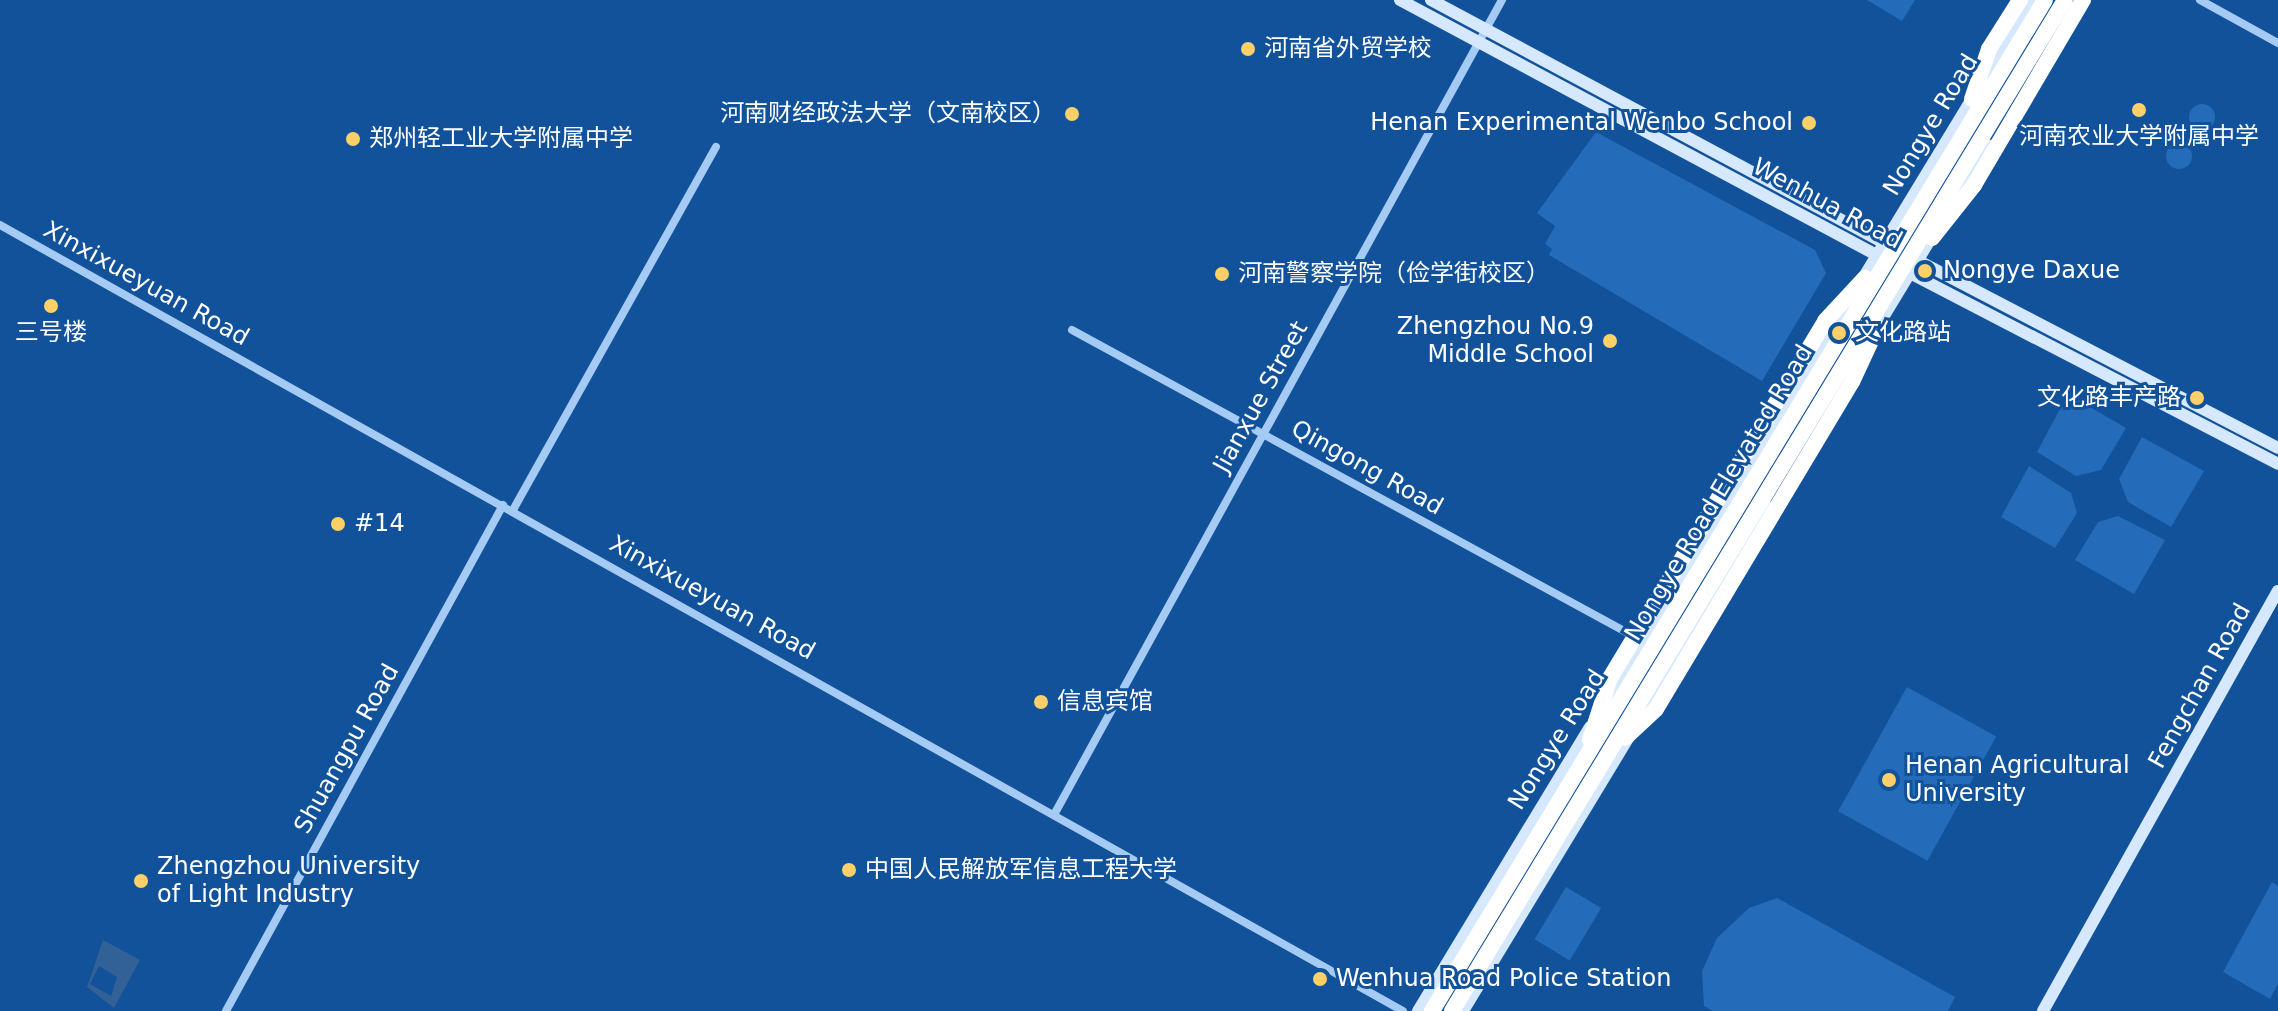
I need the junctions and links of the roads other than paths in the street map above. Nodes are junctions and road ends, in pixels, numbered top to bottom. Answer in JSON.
{"nodes":[{"id":1,"x":1400,"y":0,"type":"edge"},
{"id":2,"x":1431,"y":0,"type":"edge"},
{"id":3,"x":1502,"y":0,"type":"edge"},
{"id":4,"x":2020,"y":0,"type":"edge"},
{"id":5,"x":2032,"y":0,"type":"edge"},
{"id":6,"x":2045,"y":0,"type":"edge"},
{"id":7,"x":2065,"y":0,"type":"edge"},
{"id":8,"x":2077,"y":0,"type":"edge"},
{"id":9,"x":2083,"y":0,"type":"edge"},
{"id":10,"x":2200,"y":0,"type":"edge"},
{"id":11,"x":1485,"y":30,"type":"junction"},
{"id":12,"x":1478,"y":43,"type":"junction"},
{"id":13,"x":2278,"y":43,"type":"edge"},
{"id":14,"x":1972,"y":99,"type":"junction"},
{"id":15,"x":716,"y":147,"type":"dead end"},
{"id":16,"x":0,"y":225,"type":"edge"},
{"id":17,"x":1932,"y":238,"type":"junction"},
{"id":18,"x":1886,"y":244,"type":"junction"},
{"id":19,"x":1878,"y":256,"type":"junction"},
{"id":20,"x":1918,"y":261,"type":"junction"},
{"id":21,"x":1910,"y":273,"type":"junction"},
{"id":22,"x":1865,"y":278,"type":"junction"},
{"id":23,"x":1877,"y":328,"type":"junction"},
{"id":24,"x":1072,"y":330,"type":"dead end"},
{"id":25,"x":1263,"y":434,"type":"junction"},
{"id":26,"x":2278,"y":448,"type":"edge"},
{"id":27,"x":2278,"y":464,"type":"edge"},
{"id":28,"x":503,"y":505,"type":"junction"},
{"id":29,"x":513,"y":510,"type":"junction"},
{"id":30,"x":2278,"y":591,"type":"edge"},
{"id":31,"x":1644,"y":642,"type":"junction"},
{"id":32,"x":1609,"y":753,"type":"junction"},
{"id":33,"x":1582,"y":766,"type":"junction"},
{"id":34,"x":1055,"y":813,"type":"junction"},
{"id":35,"x":226,"y":1011,"type":"edge"},
{"id":36,"x":1403,"y":1011,"type":"edge"},
{"id":37,"x":1418,"y":1011,"type":"edge"},
{"id":38,"x":1432,"y":1011,"type":"edge"},
{"id":39,"x":1452,"y":1011,"type":"edge"},
{"id":40,"x":1463,"y":1011,"type":"edge"},
{"id":41,"x":2043,"y":1011,"type":"edge"}],
"edges":[{"from":1,"to":12,"type":"street","name":"Wenhua Road"},
{"from":2,"to":11,"type":"street","name":"Wenhua Road"},
{"from":3,"to":11,"type":"street","name":"Jianxue Street"},
{"from":4,"to":14,"type":"highway"},
{"from":5,"to":14,"type":"street","name":"Nongye Road"},
{"from":6,"to":33,"type":"highway","name":"Nongye Road Elevated Road","bridge":true},
{"from":7,"to":32,"type":"highway","name":"Nongye Road Elevated Road","bridge":true},
{"from":8,"to":17,"type":"street"},
{"from":9,"to":17,"type":"highway"},
{"from":10,"to":13,"type":"street"},
{"from":11,"to":12,"type":"street","name":"Jianxue Street"},
{"from":11,"to":18,"type":"street","name":"Wenhua Road"},
{"from":12,"to":19,"type":"street","name":"Wenhua Road"},
{"from":12,"to":25,"type":"street","name":"Jianxue Street"},
{"from":14,"to":18,"type":"street","name":"Nongye Road"},
{"from":15,"to":29,"type":"street"},
{"from":16,"to":28,"type":"street","name":"Xinxixueyuan Road"},
{"from":17,"to":20,"type":"street"},
{"from":18,"to":19,"type":"street","name":"Nongye Road"},
{"from":18,"to":20,"type":"street","name":"Wenhua Road"},
{"from":19,"to":21,"type":"street","name":"Wenhua Road"},
{"from":19,"to":22,"type":"street","name":"Nongye Road"},
{"from":20,"to":21,"type":"street"},
{"from":20,"to":26,"type":"street","name":"Wenhua Road"},
{"from":21,"to":23,"type":"street"},
{"from":21,"to":27,"type":"street","name":"Wenhua Road"},
{"from":22,"to":31,"type":"street","name":"Nongye Road"},
{"from":22,"to":33,"type":"highway","bridge":true},
{"from":23,"to":32,"type":"highway","bridge":true},
{"from":23,"to":40,"type":"street"},
{"from":24,"to":25,"type":"street","name":"Qingong Road"},
{"from":25,"to":31,"type":"street","name":"Qingong Road"},
{"from":25,"to":34,"type":"street","name":"Jianxue Street"},
{"from":28,"to":29,"type":"street","name":"Xinxixueyuan Road"},
{"from":28,"to":35,"type":"street","name":"Shuangpu Road"},
{"from":29,"to":34,"type":"street","name":"Xinxixueyuan Road"},
{"from":30,"to":41,"type":"street","name":"Fengchan Road"},
{"from":31,"to":37,"type":"street","name":"Nongye Road"},
{"from":32,"to":39,"type":"highway","name":"Nongye Road Elevated Road","bridge":true},
{"from":33,"to":38,"type":"highway","name":"Nongye Road Elevated Road","bridge":true},
{"from":34,"to":36,"type":"street","name":"Xinxixueyuan Road"}]}
